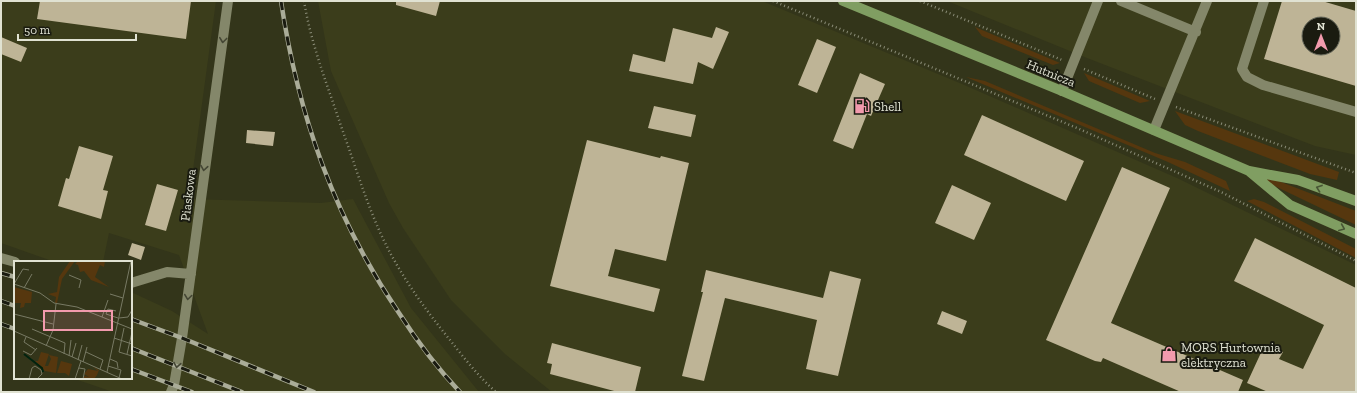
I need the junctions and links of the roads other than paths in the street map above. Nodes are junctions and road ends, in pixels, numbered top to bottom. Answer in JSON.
{"nodes":[{"id":1,"x":228,"y":1,"type":"edge"},
{"id":2,"x":843,"y":1,"type":"edge"},
{"id":3,"x":1098,"y":1,"type":"edge"},
{"id":4,"x":1121,"y":1,"type":"edge"},
{"id":5,"x":1207,"y":1,"type":"edge"},
{"id":6,"x":1264,"y":1,"type":"edge"},
{"id":7,"x":1196,"y":32,"type":"junction"},
{"id":8,"x":1062,"y":91,"type":"junction"},
{"id":9,"x":1356,"y":112,"type":"edge"},
{"id":10,"x":1154,"y":130,"type":"junction"},
{"id":11,"x":1249,"y":171,"type":"junction"},
{"id":12,"x":1356,"y":201,"type":"edge"},
{"id":13,"x":1356,"y":234,"type":"edge"},
{"id":14,"x":1,"y":258,"type":"edge"},
{"id":15,"x":14,"y":262,"type":"edge"},
{"id":16,"x":191,"y":274,"type":"junction"},
{"id":17,"x":132,"y":283,"type":"edge"},
{"id":18,"x":171,"y":392,"type":"edge"}],
"edges":[{"from":1,"to":16,"type":"street","name":"Piaskowa","one_way":true},
{"from":2,"to":8,"type":"main road","name":"Hutnicza"},
{"from":3,"to":8,"type":"street"},
{"from":4,"to":7,"type":"street"},
{"from":5,"to":7,"type":"street"},
{"from":6,"to":9,"type":"street"},
{"from":7,"to":10,"type":"street"},
{"from":8,"to":10,"type":"main road","name":"Hutnicza"},
{"from":10,"to":11,"type":"main road","name":"Hutnicza"},
{"from":12,"to":11,"type":"main road","name":"Hutnicza","one_way":true},
{"from":11,"to":13,"type":"main road","name":"Hutnicza","one_way":true},
{"from":14,"to":15,"type":"street"},
{"from":16,"to":17,"type":"street"},
{"from":16,"to":18,"type":"street","name":"Piaskowa","one_way":true}]}
